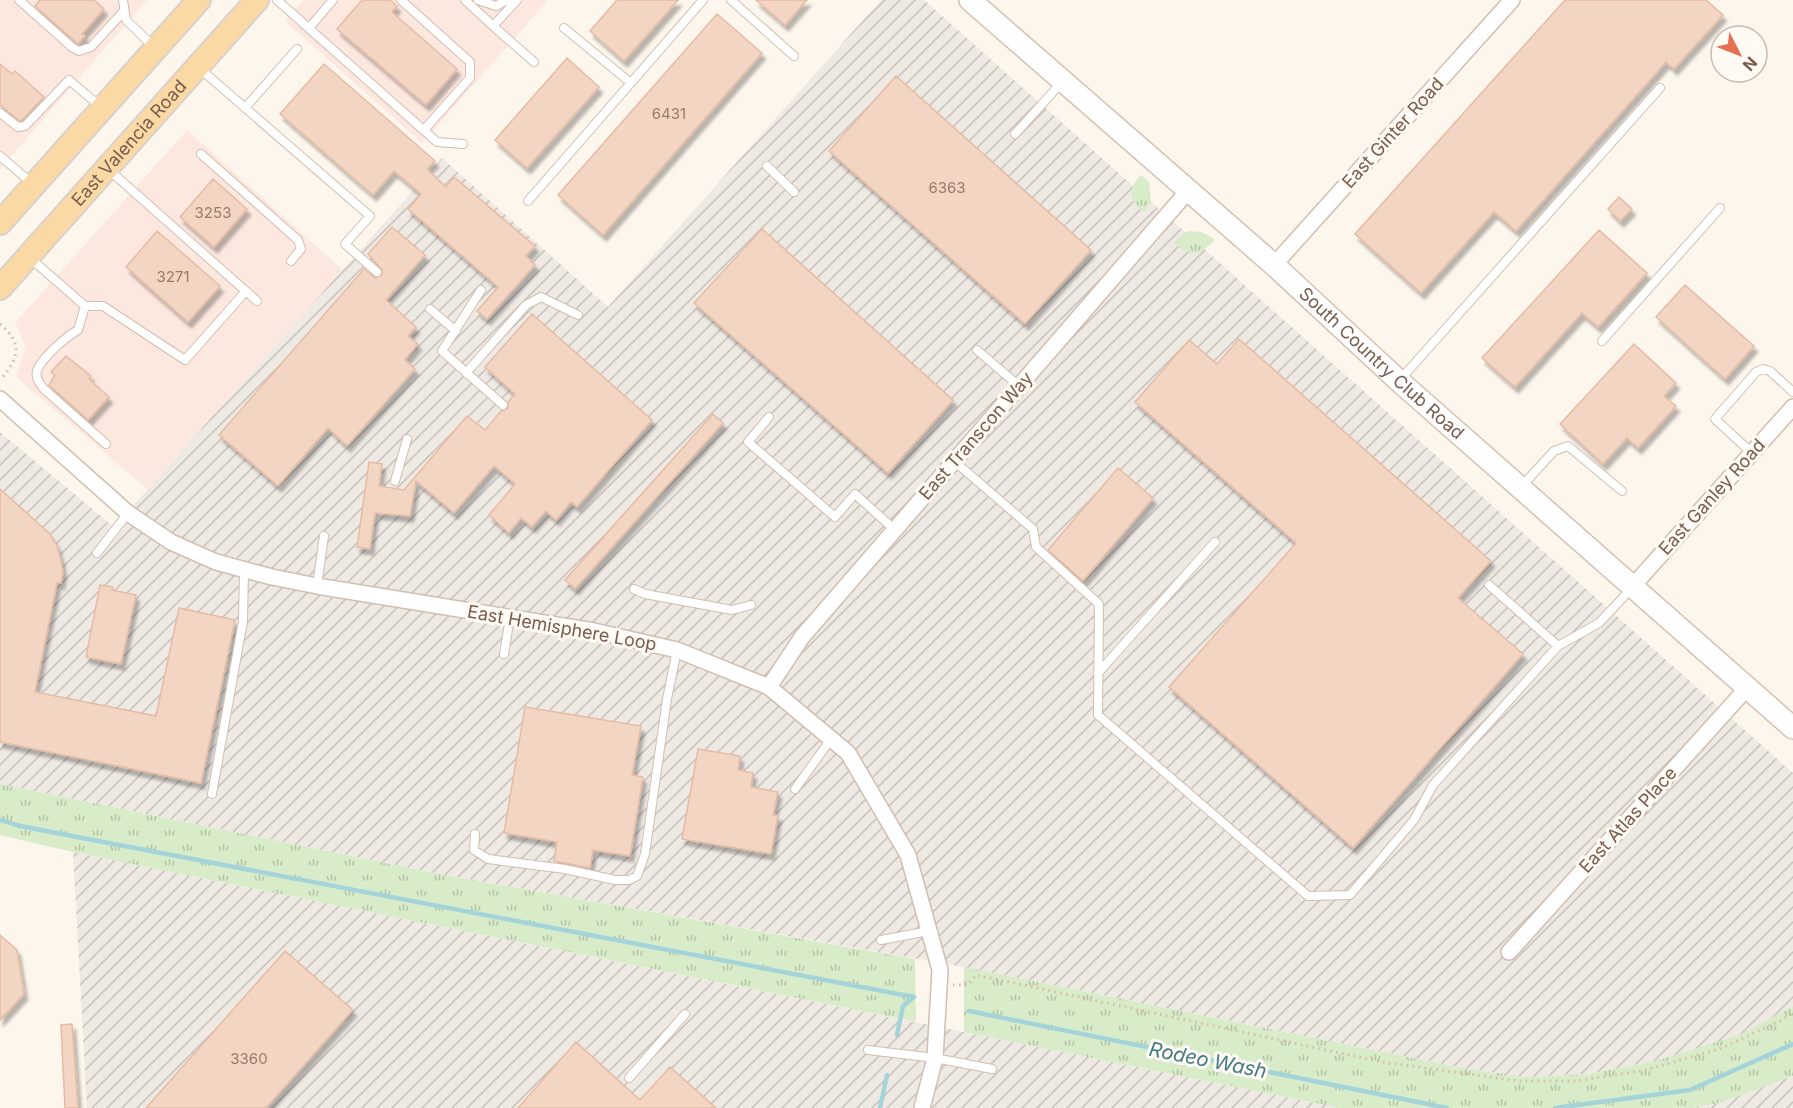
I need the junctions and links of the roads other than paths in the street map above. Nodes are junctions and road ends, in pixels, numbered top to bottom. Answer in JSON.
{"nodes":[{"id":1,"x":19,"y":0,"type":"edge"},
{"id":2,"x":123,"y":0,"type":"edge"},
{"id":3,"x":199,"y":0,"type":"edge"},
{"id":4,"x":257,"y":0,"type":"edge"},
{"id":5,"x":277,"y":0,"type":"edge"},
{"id":6,"x":333,"y":0,"type":"edge"},
{"id":7,"x":401,"y":0,"type":"edge"},
{"id":8,"x":465,"y":0,"type":"edge"},
{"id":9,"x":478,"y":0,"type":"edge"},
{"id":10,"x":507,"y":0,"type":"edge"},
{"id":11,"x":517,"y":0,"type":"edge"},
{"id":12,"x":703,"y":0,"type":"edge"},
{"id":13,"x":731,"y":0,"type":"edge"},
{"id":14,"x":970,"y":0,"type":"edge"},
{"id":15,"x":1512,"y":0,"type":"edge"},
{"id":16,"x":124,"y":11,"type":"junction"},
{"id":17,"x":493,"y":26,"type":"junction"},
{"id":18,"x":309,"y":28,"type":"junction"},
{"id":19,"x":564,"y":28,"type":"dead end"},
{"id":20,"x":156,"y":49,"type":"junction"},
{"id":21,"x":297,"y":49,"type":"dead end"},
{"id":22,"x":794,"y":56,"type":"dead end"},
{"id":23,"x":534,"y":62,"type":"dead end"},
{"id":24,"x":197,"y":66,"type":"junction"},
{"id":25,"x":1062,"y":82,"type":"junction"},
{"id":26,"x":631,"y":83,"type":"junction"},
{"id":27,"x":1660,"y":88,"type":"dead end"},
{"id":28,"x":102,"y":108,"type":"junction"},
{"id":29,"x":244,"y":108,"type":"junction"},
{"id":30,"x":0,"y":112,"type":"edge"},
{"id":31,"x":424,"y":130,"type":"junction"},
{"id":32,"x":1015,"y":134,"type":"dead end"},
{"id":33,"x":463,"y":144,"type":"dead end"},
{"id":34,"x":201,"y":154,"type":"dead end"},
{"id":35,"x":0,"y":156,"type":"edge"},
{"id":36,"x":766,"y":166,"type":"dead end"},
{"id":37,"x":106,"y":167,"type":"junction"},
{"id":38,"x":34,"y":185,"type":"junction"},
{"id":39,"x":1188,"y":191,"type":"junction"},
{"id":40,"x":794,"y":192,"type":"dead end"},
{"id":41,"x":528,"y":201,"type":"dead end"},
{"id":42,"x":1720,"y":208,"type":"dead end"},
{"id":43,"x":0,"y":224,"type":"edge"},
{"id":44,"x":28,"y":256,"type":"junction"},
{"id":45,"x":291,"y":261,"type":"dead end"},
{"id":46,"x":1274,"y":265,"type":"junction"},
{"id":47,"x":377,"y":272,"type":"dead end"},
{"id":48,"x":0,"y":288,"type":"edge"},
{"id":49,"x":482,"y":290,"type":"dead end"},
{"id":50,"x":246,"y":291,"type":"junction"},
{"id":51,"x":257,"y":301,"type":"dead end"},
{"id":52,"x":85,"y":306,"type":"junction"},
{"id":53,"x":430,"y":309,"type":"dead end"},
{"id":54,"x":578,"y":315,"type":"dead end"},
{"id":55,"x":456,"y":331,"type":"junction"},
{"id":56,"x":1602,"y":341,"type":"dead end"},
{"id":57,"x":977,"y":350,"type":"dead end"},
{"id":58,"x":466,"y":373,"type":"junction"},
{"id":59,"x":1399,"y":381,"type":"junction"},
{"id":60,"x":1019,"y":386,"type":"junction"},
{"id":61,"x":1793,"y":392,"type":"edge"},
{"id":62,"x":0,"y":399,"type":"edge"},
{"id":63,"x":503,"y":405,"type":"dead end"},
{"id":64,"x":1793,"y":407,"type":"edge"},
{"id":65,"x":769,"y":417,"type":"dead end"},
{"id":66,"x":407,"y":439,"type":"dead end"},
{"id":67,"x":106,"y":444,"type":"dead end"},
{"id":68,"x":1752,"y":453,"type":"junction"},
{"id":69,"x":954,"y":461,"type":"junction"},
{"id":70,"x":395,"y":481,"type":"dead end"},
{"id":71,"x":1520,"y":488,"type":"junction"},
{"id":72,"x":1622,"y":491,"type":"dead end"},
{"id":73,"x":128,"y":513,"type":"junction"},
{"id":74,"x":895,"y":530,"type":"junction"},
{"id":75,"x":324,"y":536,"type":"dead end"},
{"id":76,"x":1215,"y":542,"type":"dead end"},
{"id":77,"x":97,"y":553,"type":"dead end"},
{"id":78,"x":244,"y":570,"type":"junction"},
{"id":79,"x":317,"y":585,"type":"junction"},
{"id":80,"x":1489,"y":585,"type":"dead end"},
{"id":81,"x":1632,"y":587,"type":"junction"},
{"id":82,"x":634,"y":589,"type":"dead end"},
{"id":83,"x":751,"y":605,"type":"dead end"},
{"id":84,"x":510,"y":617,"type":"junction"},
{"id":85,"x":1558,"y":646,"type":"junction"},
{"id":86,"x":677,"y":650,"type":"junction"},
{"id":87,"x":504,"y":654,"type":"dead end"},
{"id":88,"x":1098,"y":674,"type":"junction"},
{"id":89,"x":770,"y":687,"type":"junction"},
{"id":90,"x":1747,"y":688,"type":"junction"},
{"id":91,"x":1793,"y":728,"type":"edge"},
{"id":92,"x":831,"y":738,"type":"junction"},
{"id":93,"x":795,"y":789,"type":"dead end"},
{"id":94,"x":212,"y":794,"type":"dead end"},
{"id":95,"x":475,"y":834,"type":"dead end"},
{"id":96,"x":929,"y":931,"type":"junction"},
{"id":97,"x":881,"y":940,"type":"dead end"},
{"id":98,"x":1509,"y":952,"type":"dead end"},
{"id":99,"x":685,"y":1014,"type":"dead end"},
{"id":100,"x":868,"y":1050,"type":"dead end"},
{"id":101,"x":935,"y":1058,"type":"junction"},
{"id":102,"x":992,"y":1069,"type":"dead end"},
{"id":103,"x":629,"y":1078,"type":"dead end"},
{"id":104,"x":922,"y":1108,"type":"edge"}],
"edges":[{"from":1,"to":16,"type":"lane"},
{"from":2,"to":16,"type":"lane"},
{"from":3,"to":20,"type":"main road"},
{"from":4,"to":24,"type":"main road","name":"East Valencia Road"},
{"from":5,"to":18,"type":"lane"},
{"from":6,"to":18,"type":"lane"},
{"from":7,"to":31,"type":"lane"},
{"from":8,"to":17,"type":"lane"},
{"from":9,"to":10,"type":"lane"},
{"from":11,"to":17,"type":"lane"},
{"from":12,"to":26,"type":"lane"},
{"from":13,"to":22,"type":"lane"},
{"from":14,"to":25,"type":"street","name":"South Country Club Road"},
{"from":15,"to":46,"type":"street","name":"East Ginter Road"},
{"from":16,"to":20,"type":"lane"},
{"from":17,"to":23,"type":"lane"},
{"from":18,"to":31,"type":"lane"},
{"from":19,"to":26,"type":"lane"},
{"from":20,"to":28,"type":"main road"},
{"from":21,"to":29,"type":"lane"},
{"from":24,"to":29,"type":"lane"},
{"from":24,"to":37,"type":"main road","name":"East Valencia Road"},
{"from":25,"to":32,"type":"lane"},
{"from":25,"to":39,"type":"street","name":"South Country Club Road"},
{"from":26,"to":41,"type":"lane"},
{"from":27,"to":59,"type":"lane"},
{"from":28,"to":30,"type":"lane"},
{"from":28,"to":38,"type":"main road"},
{"from":29,"to":47,"type":"lane"},
{"from":31,"to":33,"type":"lane"},
{"from":34,"to":45,"type":"lane"},
{"from":35,"to":38,"type":"lane"},
{"from":36,"to":40,"type":"lane"},
{"from":37,"to":44,"type":"main road","name":"East Valencia Road"},
{"from":37,"to":50,"type":"lane"},
{"from":38,"to":43,"type":"main road"},
{"from":39,"to":46,"type":"street","name":"South Country Club Road"},
{"from":39,"to":60,"type":"street","name":"East Transcon Way"},
{"from":42,"to":56,"type":"lane"},
{"from":44,"to":48,"type":"main road","name":"East Valencia Road"},
{"from":44,"to":52,"type":"lane"},
{"from":46,"to":59,"type":"street","name":"South Country Club Road"},
{"from":49,"to":55,"type":"lane"},
{"from":50,"to":51,"type":"lane"},
{"from":50,"to":52,"type":"lane"},
{"from":52,"to":67,"type":"lane"},
{"from":53,"to":55,"type":"lane"},
{"from":54,"to":58,"type":"lane"},
{"from":55,"to":58,"type":"lane"},
{"from":57,"to":60,"type":"lane"},
{"from":58,"to":63,"type":"lane"},
{"from":59,"to":71,"type":"street","name":"South Country Club Road"},
{"from":60,"to":69,"type":"street","name":"East Transcon Way"},
{"from":61,"to":68,"type":"lane"},
{"from":62,"to":73,"type":"street","name":"East Hemisphere Loop"},
{"from":64,"to":68,"type":"street","name":"East Ganley Road"},
{"from":65,"to":74,"type":"lane"},
{"from":66,"to":70,"type":"lane"},
{"from":68,"to":81,"type":"street","name":"East Ganley Road"},
{"from":69,"to":74,"type":"street","name":"East Transcon Way"},
{"from":69,"to":88,"type":"lane"},
{"from":71,"to":72,"type":"lane"},
{"from":71,"to":81,"type":"street","name":"South Country Club Road"},
{"from":73,"to":77,"type":"lane"},
{"from":73,"to":78,"type":"street","name":"East Hemisphere Loop"},
{"from":74,"to":89,"type":"street","name":"East Transcon Way"},
{"from":75,"to":79,"type":"lane"},
{"from":76,"to":88,"type":"lane"},
{"from":78,"to":79,"type":"street","name":"East Hemisphere Loop"},
{"from":78,"to":94,"type":"lane"},
{"from":79,"to":84,"type":"street","name":"East Hemisphere Loop"},
{"from":80,"to":85,"type":"lane"},
{"from":81,"to":85,"type":"lane"},
{"from":81,"to":90,"type":"street","name":"South Country Club Road"},
{"from":82,"to":83,"type":"lane"},
{"from":84,"to":86,"type":"street","name":"East Hemisphere Loop"},
{"from":84,"to":87,"type":"lane"},
{"from":85,"to":88,"type":"lane"},
{"from":86,"to":89,"type":"street","name":"East Hemisphere Loop"},
{"from":86,"to":95,"type":"lane"},
{"from":89,"to":92,"type":"street","name":"East Hemisphere Loop"},
{"from":90,"to":91,"type":"street","name":"South Country Club Road"},
{"from":90,"to":98,"type":"street","name":"East Atlas Place"},
{"from":92,"to":93,"type":"lane"},
{"from":92,"to":96,"type":"street","name":"East Hemisphere Loop"},
{"from":96,"to":97,"type":"lane"},
{"from":96,"to":101,"type":"street","name":"East Hemisphere Loop"},
{"from":99,"to":103,"type":"lane"},
{"from":100,"to":101,"type":"lane"},
{"from":101,"to":102,"type":"lane"},
{"from":101,"to":104,"type":"street","name":"East Hemisphere Loop"}]}
